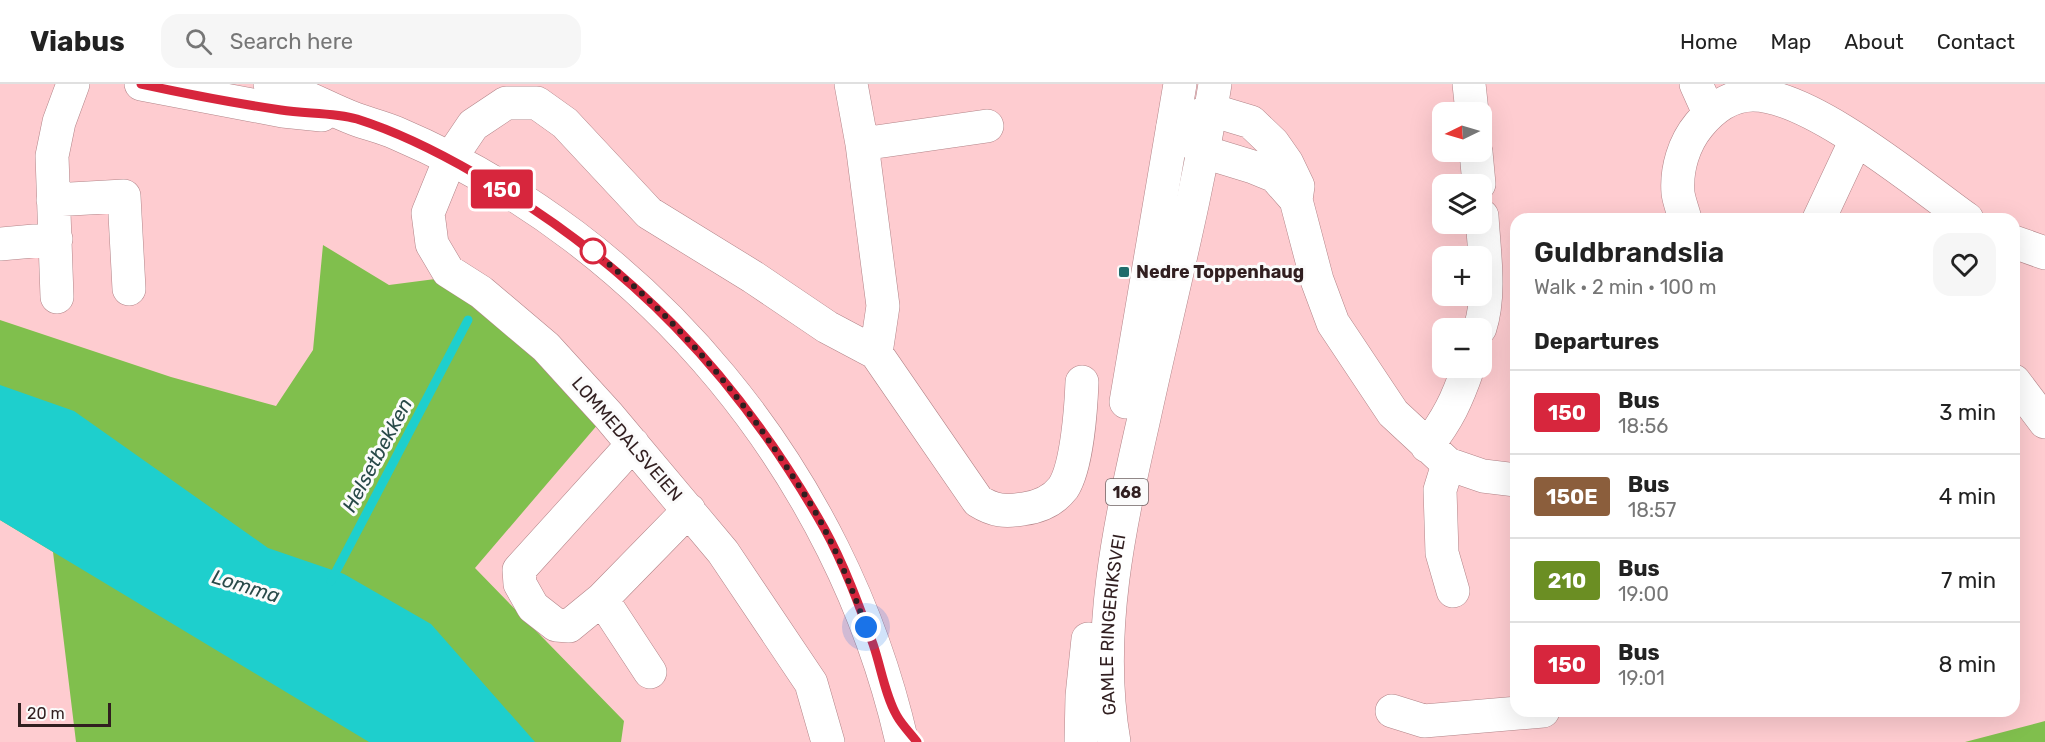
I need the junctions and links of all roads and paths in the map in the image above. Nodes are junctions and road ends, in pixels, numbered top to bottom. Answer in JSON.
{"nodes":[{"id":1,"x":73,"y":84,"type":"edge"},
{"id":2,"x":141,"y":84,"type":"edge"},
{"id":3,"x":270,"y":84,"type":"edge"},
{"id":4,"x":851,"y":84,"type":"edge"},
{"id":5,"x":1180,"y":84,"type":"edge"},
{"id":6,"x":1469,"y":84,"type":"edge"},
{"id":7,"x":1778,"y":91,"type":"edge"},
{"id":8,"x":1213,"y":97,"type":"edge"},
{"id":9,"x":1702,"y":98,"type":"edge"},
{"id":10,"x":1471,"y":102,"type":"edge"},
{"id":11,"x":353,"y":118,"type":"junction"},
{"id":12,"x":987,"y":126,"type":"dead end"},
{"id":13,"x":1173,"y":127,"type":"junction"},
{"id":14,"x":1856,"y":140,"type":"junction"},
{"id":15,"x":862,"y":144,"type":"junction"},
{"id":16,"x":1204,"y":152,"type":"junction"},
{"id":17,"x":450,"y":159,"type":"junction"},
{"id":18,"x":53,"y":200,"type":"junction"},
{"id":19,"x":1296,"y":200,"type":"junction"},
{"id":20,"x":1683,"y":213,"type":"edge"},
{"id":21,"x":1823,"y":213,"type":"edge"},
{"id":22,"x":1959,"y":213,"type":"edge"},
{"id":23,"x":1483,"y":234,"type":"edge"},
{"id":24,"x":56,"y":239,"type":"junction"},
{"id":25,"x":0,"y":244,"type":"edge"},
{"id":26,"x":2020,"y":244,"type":"edge"},
{"id":27,"x":2045,"y":253,"type":"edge"},
{"id":28,"x":129,"y":289,"type":"dead end"},
{"id":29,"x":57,"y":297,"type":"dead end"},
{"id":30,"x":1484,"y":318,"type":"edge"},
{"id":31,"x":876,"y":353,"type":"junction"},
{"id":32,"x":1465,"y":378,"type":"edge"},
{"id":33,"x":1082,"y":382,"type":"dead end"},
{"id":34,"x":2020,"y":389,"type":"edge"},
{"id":35,"x":2045,"y":422,"type":"edge"},
{"id":36,"x":633,"y":444,"type":"junction"},
{"id":37,"x":1438,"y":455,"type":"junction"},
{"id":38,"x":1510,"y":479,"type":"edge"},
{"id":39,"x":689,"y":510,"type":"junction"},
{"id":40,"x":1453,"y":591,"type":"dead end"},
{"id":41,"x":603,"y":599,"type":"junction"},
{"id":42,"x":650,"y":672,"type":"dead end"},
{"id":43,"x":1392,"y":711,"type":"dead end"},
{"id":44,"x":1510,"y":714,"type":"edge"},
{"id":45,"x":899,"y":729,"type":"edge"},
{"id":46,"x":828,"y":742,"type":"edge"},
{"id":47,"x":917,"y":742,"type":"edge"},
{"id":48,"x":1081,"y":742,"type":"edge"},
{"id":49,"x":1114,"y":742,"type":"edge"}],
"edges":[{"from":1,"to":18,"type":"street"},
{"from":2,"to":11,"type":"street"},
{"from":3,"to":11,"type":"street"},
{"from":4,"to":15,"type":"street"},
{"from":5,"to":13,"type":"street","name":"GAMLE RINGERIKSVEI","number":"168"},
{"from":6,"to":10,"type":"street"},
{"from":7,"to":9,"type":"street"},
{"from":7,"to":14,"type":"street"},
{"from":8,"to":13,"type":"street"},
{"from":8,"to":16,"type":"street","name":"GAMLE RINGERIKSVEI","number":"168"},
{"from":8,"to":19,"type":"street"},
{"from":9,"to":20,"type":"street"},
{"from":11,"to":17,"type":"street"},
{"from":12,"to":15,"type":"street"},
{"from":13,"to":16,"type":"street"},
{"from":13,"to":48,"type":"street","name":"GAMLE RINGERIKSVEI","number":"168"},
{"from":14,"to":21,"type":"street"},
{"from":14,"to":22,"type":"street"},
{"from":15,"to":31,"type":"street"},
{"from":16,"to":19,"type":"street"},
{"from":16,"to":49,"type":"street","name":"GAMLE RINGERIKSVEI","number":"168"},
{"from":17,"to":31,"type":"street","name":"LOMMEDALSVEIEN"},
{"from":17,"to":36,"type":"street","name":"LOMMEDALSVEIEN"},
{"from":17,"to":45,"type":"street"},
{"from":18,"to":24,"type":"street"},
{"from":18,"to":28,"type":"street"},
{"from":19,"to":37,"type":"street"},
{"from":23,"to":30,"type":"street"},
{"from":24,"to":25,"type":"street"},
{"from":24,"to":29,"type":"street"},
{"from":26,"to":27,"type":"street"},
{"from":31,"to":33,"type":"street"},
{"from":32,"to":37,"type":"street"},
{"from":34,"to":35,"type":"street"},
{"from":36,"to":39,"type":"street","name":"LOMMEDALSVEIEN"},
{"from":36,"to":41,"type":"street"},
{"from":37,"to":38,"type":"street"},
{"from":37,"to":40,"type":"street"},
{"from":39,"to":41,"type":"street"},
{"from":39,"to":46,"type":"street","name":"LOMMEDALSVEIEN"},
{"from":41,"to":42,"type":"street"},
{"from":43,"to":44,"type":"street"},
{"from":45,"to":47,"type":"street"}]}
